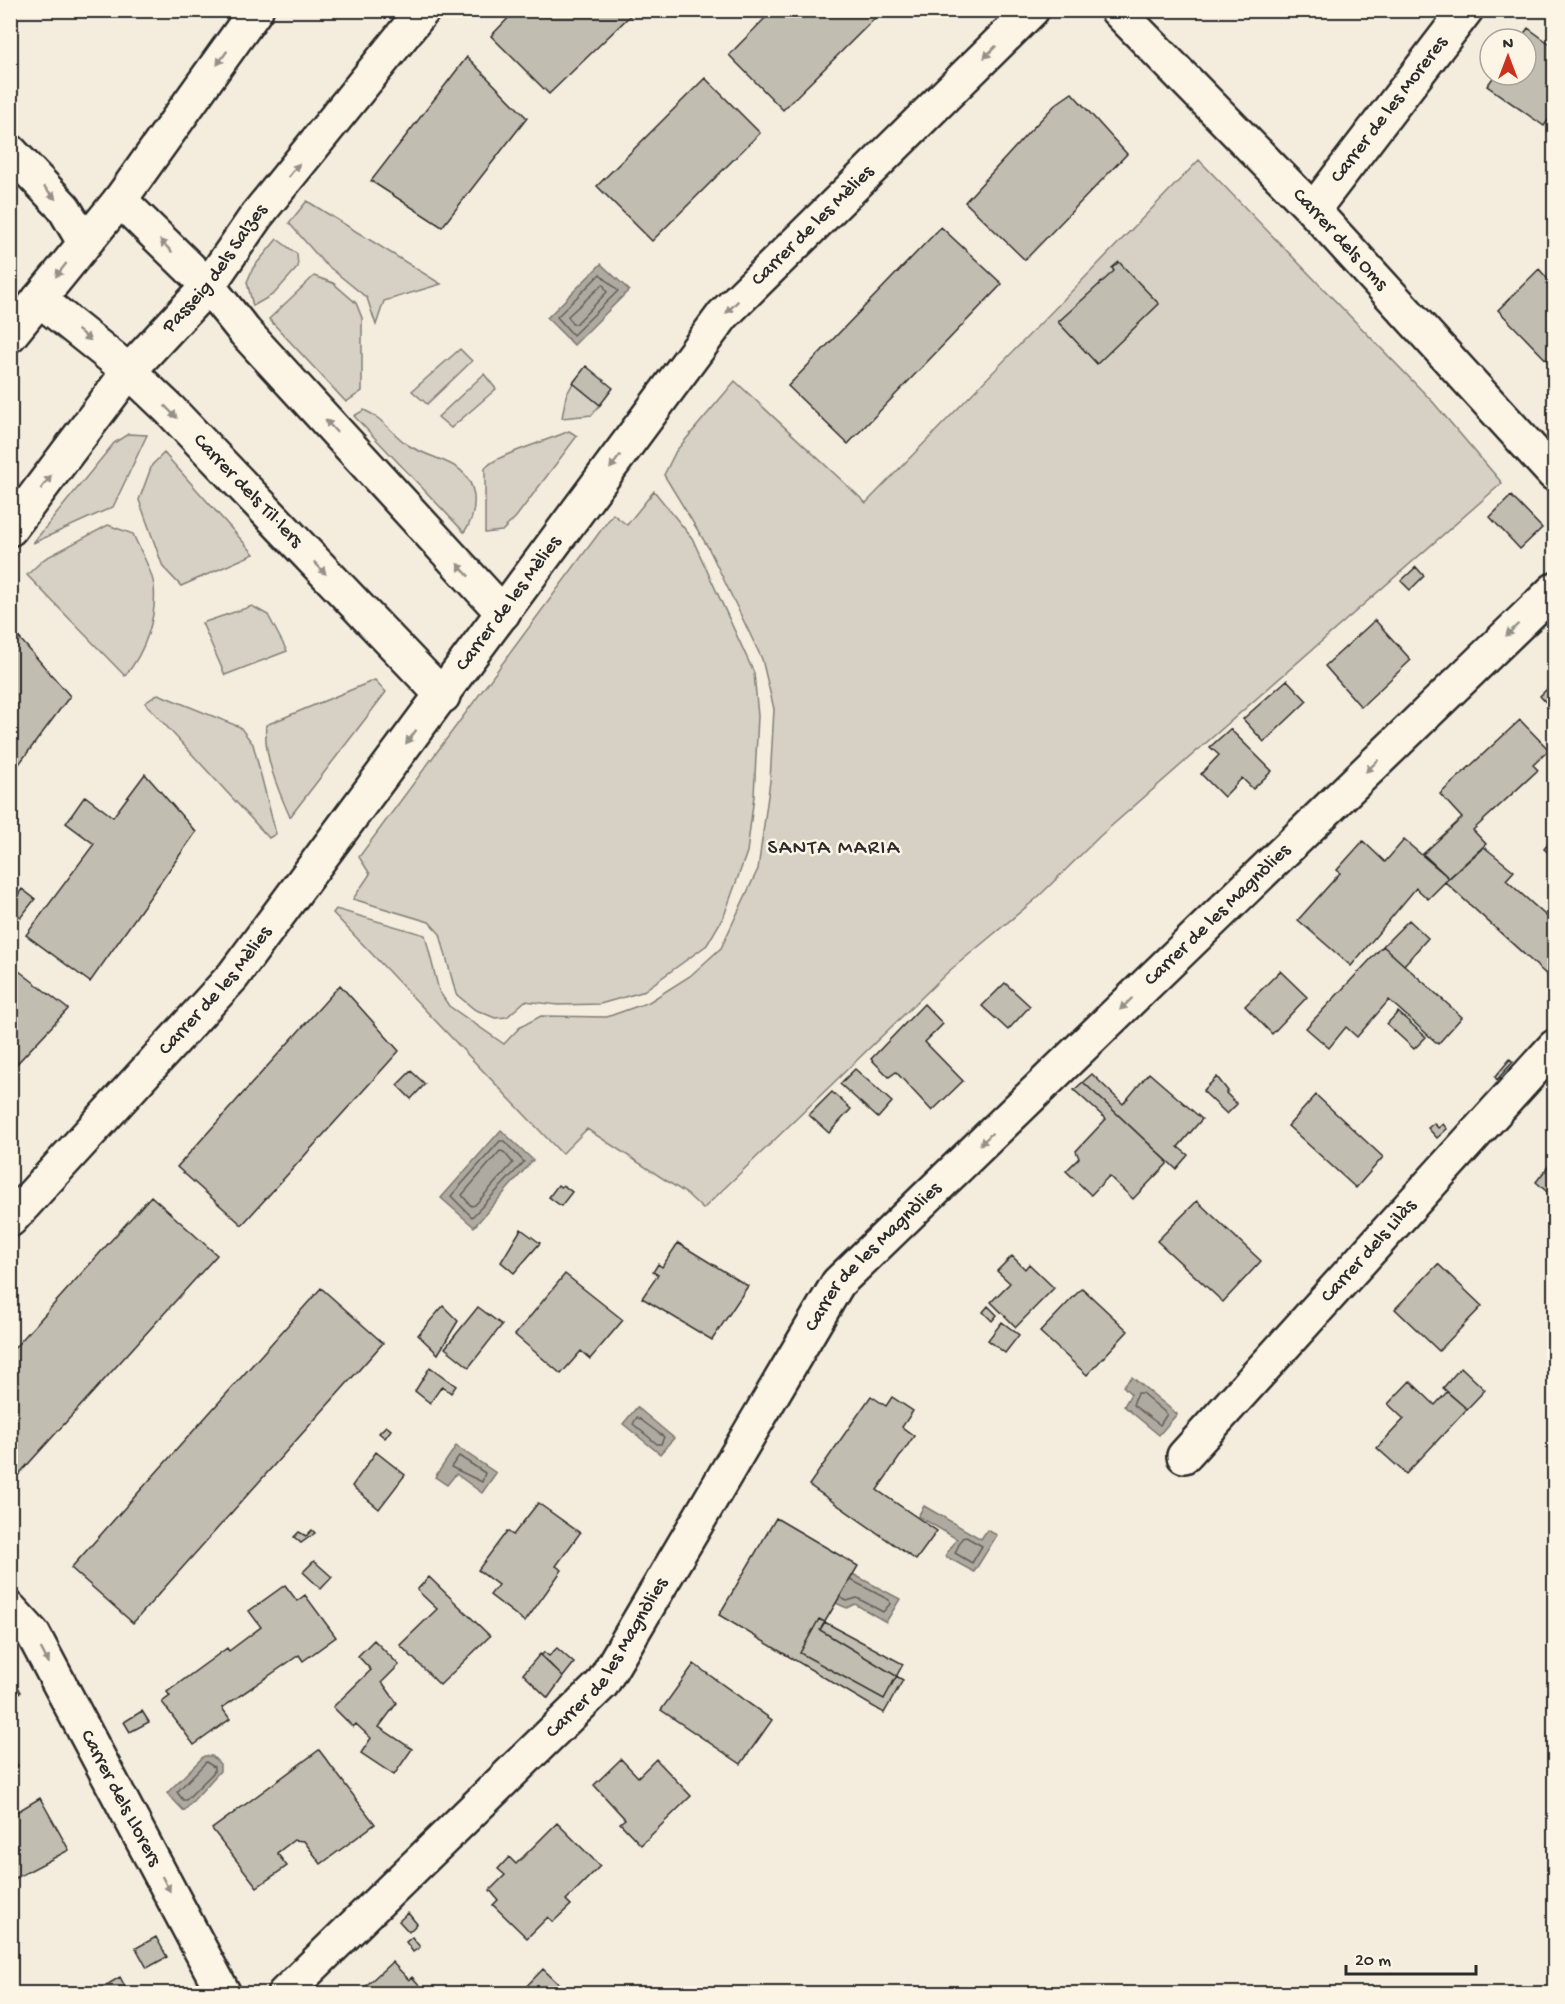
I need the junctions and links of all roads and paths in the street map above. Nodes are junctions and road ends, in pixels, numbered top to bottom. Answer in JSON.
{"nodes":[{"id":1,"x":256,"y":10,"type":"edge"},
{"id":2,"x":423,"y":10,"type":"edge"},
{"id":3,"x":1032,"y":10,"type":"edge"},
{"id":4,"x":1117,"y":10,"type":"edge"},
{"id":5,"x":1466,"y":10,"type":"edge"},
{"id":6,"x":10,"y":151,"type":"edge"},
{"id":7,"x":120,"y":200,"type":"junction"},
{"id":8,"x":1313,"y":210,"type":"junction"},
{"id":9,"x":84,"y":242,"type":"junction"},
{"id":10,"x":208,"y":286,"type":"junction"},
{"id":11,"x":39,"y":299,"type":"junction"},
{"id":12,"x":10,"y":335,"type":"edge"},
{"id":13,"x":129,"y":371,"type":"junction"},
{"id":14,"x":1554,"y":474,"type":"edge"},
{"id":15,"x":10,"y":529,"type":"edge"},
{"id":16,"x":1554,"y":590,"type":"edge"},
{"id":17,"x":503,"y":613,"type":"junction"},
{"id":18,"x":442,"y":696,"type":"junction"},
{"id":19,"x":1554,"y":1047,"type":"edge"},
{"id":20,"x":10,"y":1220,"type":"edge"},
{"id":21,"x":1184,"y":1456,"type":"dead end"},
{"id":22,"x":10,"y":1610,"type":"edge"},
{"id":23,"x":224,"y":1994,"type":"edge"},
{"id":24,"x":284,"y":1994,"type":"edge"}],
"edges":[{"from":1,"to":7,"type":"street","one_way":true},
{"from":10,"to":2,"type":"street","name":"Passeig dels Salzes","one_way":true},
{"from":3,"to":17,"type":"street","name":"Carrer de les Mèlies","one_way":true},
{"from":4,"to":8,"type":"street","name":"Carrer dels Oms"},
{"from":5,"to":8,"type":"street","name":"Carrer de les Moreres"},
{"from":6,"to":9,"type":"street","one_way":true},
{"from":7,"to":9,"type":"street"},
{"from":10,"to":7,"type":"street","one_way":true},
{"from":8,"to":14,"type":"street","name":"Carrer dels Oms"},
{"from":9,"to":11,"type":"street","one_way":true},
{"from":10,"to":13,"type":"street","name":"Passeig dels Salzes"},
{"from":17,"to":10,"type":"street","one_way":true},
{"from":11,"to":12,"type":"street"},
{"from":11,"to":13,"type":"street","name":"Carrer dels Til·lers","one_way":true},
{"from":15,"to":13,"type":"street","name":"Passeig dels Salzes","one_way":true},
{"from":13,"to":18,"type":"street","name":"Carrer dels Til·lers","one_way":true},
{"from":16,"to":24,"type":"street","name":"Carrer de les Magnòlies","one_way":true},
{"from":17,"to":18,"type":"street","name":"Carrer de les Mèlies"},
{"from":18,"to":20,"type":"street","name":"Carrer de les Mèlies","one_way":true},
{"from":19,"to":21,"type":"street","name":"Carrer dels Lilàs"},
{"from":22,"to":23,"type":"street","name":"Carrer dels Llorers","one_way":true}]}
